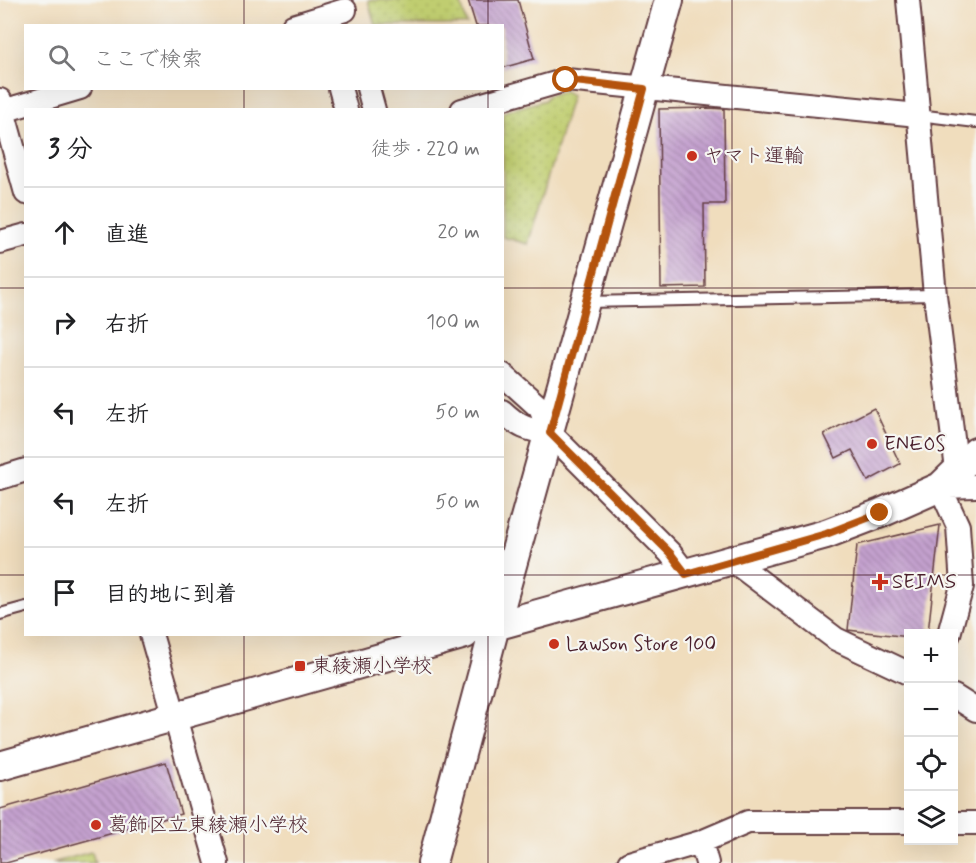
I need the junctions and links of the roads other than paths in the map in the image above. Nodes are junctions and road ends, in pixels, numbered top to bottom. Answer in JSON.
{"nodes":[{"id":1,"x":669,"y":0,"type":"edge"},
{"id":2,"x":908,"y":0,"type":"edge"},
{"id":3,"x":346,"y":12,"type":"edge"},
{"id":4,"x":321,"y":14,"type":"edge"},
{"id":5,"x":298,"y":24,"type":"edge"},
{"id":6,"x":644,"y":89,"type":"junction"},
{"id":7,"x":71,"y":90,"type":"edge"},
{"id":8,"x":341,"y":90,"type":"edge"},
{"id":9,"x":369,"y":90,"type":"edge"},
{"id":10,"x":2,"y":105,"type":"edge"},
{"id":11,"x":345,"y":108,"type":"edge"},
{"id":12,"x":373,"y":108,"type":"edge"},
{"id":13,"x":469,"y":108,"type":"edge"},
{"id":14,"x":918,"y":115,"type":"junction"},
{"id":15,"x":976,"y":122,"type":"edge"},
{"id":16,"x":24,"y":186,"type":"edge"},
{"id":17,"x":24,"y":236,"type":"edge"},
{"id":18,"x":0,"y":242,"type":"edge"},
{"id":19,"x":936,"y":295,"type":"junction"},
{"id":20,"x":585,"y":302,"type":"junction"},
{"id":21,"x":504,"y":376,"type":"edge"},
{"id":22,"x":504,"y":413,"type":"edge"},
{"id":23,"x":550,"y":433,"type":"junction"},
{"id":24,"x":24,"y":471,"type":"edge"},
{"id":25,"x":962,"y":474,"type":"edge"},
{"id":26,"x":0,"y":478,"type":"edge"},
{"id":27,"x":733,"y":561,"type":"junction"},
{"id":28,"x":686,"y":574,"type":"junction"},
{"id":29,"x":504,"y":594,"type":"edge"},
{"id":30,"x":24,"y":608,"type":"edge"},
{"id":31,"x":0,"y":614,"type":"edge"},
{"id":32,"x":504,"y":623,"type":"edge"},
{"id":33,"x":950,"y":629,"type":"edge"},
{"id":34,"x":152,"y":636,"type":"edge"},
{"id":35,"x":458,"y":636,"type":"edge"},
{"id":36,"x":492,"y":636,"type":"edge"},
{"id":37,"x":904,"y":671,"type":"edge"},
{"id":38,"x":958,"y":699,"type":"edge"},
{"id":39,"x":976,"y":710,"type":"edge"},
{"id":40,"x":174,"y":716,"type":"junction"},
{"id":41,"x":0,"y":766,"type":"edge"},
{"id":42,"x":904,"y":822,"type":"edge"},
{"id":43,"x":958,"y":823,"type":"edge"},
{"id":44,"x":976,"y":823,"type":"edge"},
{"id":45,"x":704,"y":853,"type":"edge"},
{"id":46,"x":217,"y":863,"type":"edge"},
{"id":47,"x":432,"y":863,"type":"edge"},
{"id":48,"x":628,"y":863,"type":"edge"}],
"edges":[{"from":1,"to":6,"type":"street"},
{"from":2,"to":14,"type":"street"},
{"from":3,"to":4,"type":"street"},
{"from":4,"to":5,"type":"street"},
{"from":6,"to":13,"type":"street"},
{"from":6,"to":14,"type":"street"},
{"from":6,"to":20,"type":"street"},
{"from":7,"to":10,"type":"street"},
{"from":8,"to":11,"type":"street"},
{"from":9,"to":12,"type":"street"},
{"from":10,"to":16,"type":"street"},
{"from":14,"to":15,"type":"lane"},
{"from":14,"to":19,"type":"street"},
{"from":17,"to":18,"type":"street"},
{"from":19,"to":20,"type":"lane"},
{"from":19,"to":25,"type":"street"},
{"from":20,"to":23,"type":"street"},
{"from":21,"to":23,"type":"street"},
{"from":22,"to":23,"type":"street"},
{"from":23,"to":28,"type":"street"},
{"from":23,"to":29,"type":"street"},
{"from":24,"to":26,"type":"street"},
{"from":25,"to":27,"type":"street"},
{"from":25,"to":33,"type":"street"},
{"from":27,"to":28,"type":"street"},
{"from":27,"to":37,"type":"street"},
{"from":28,"to":32,"type":"street"},
{"from":30,"to":31,"type":"lane"},
{"from":34,"to":40,"type":"street"},
{"from":35,"to":40,"type":"street"},
{"from":36,"to":47,"type":"street"},
{"from":38,"to":39,"type":"street"},
{"from":40,"to":41,"type":"street"},
{"from":40,"to":46,"type":"street"},
{"from":42,"to":45,"type":"street"},
{"from":43,"to":44,"type":"street"},
{"from":45,"to":48,"type":"street"}]}
